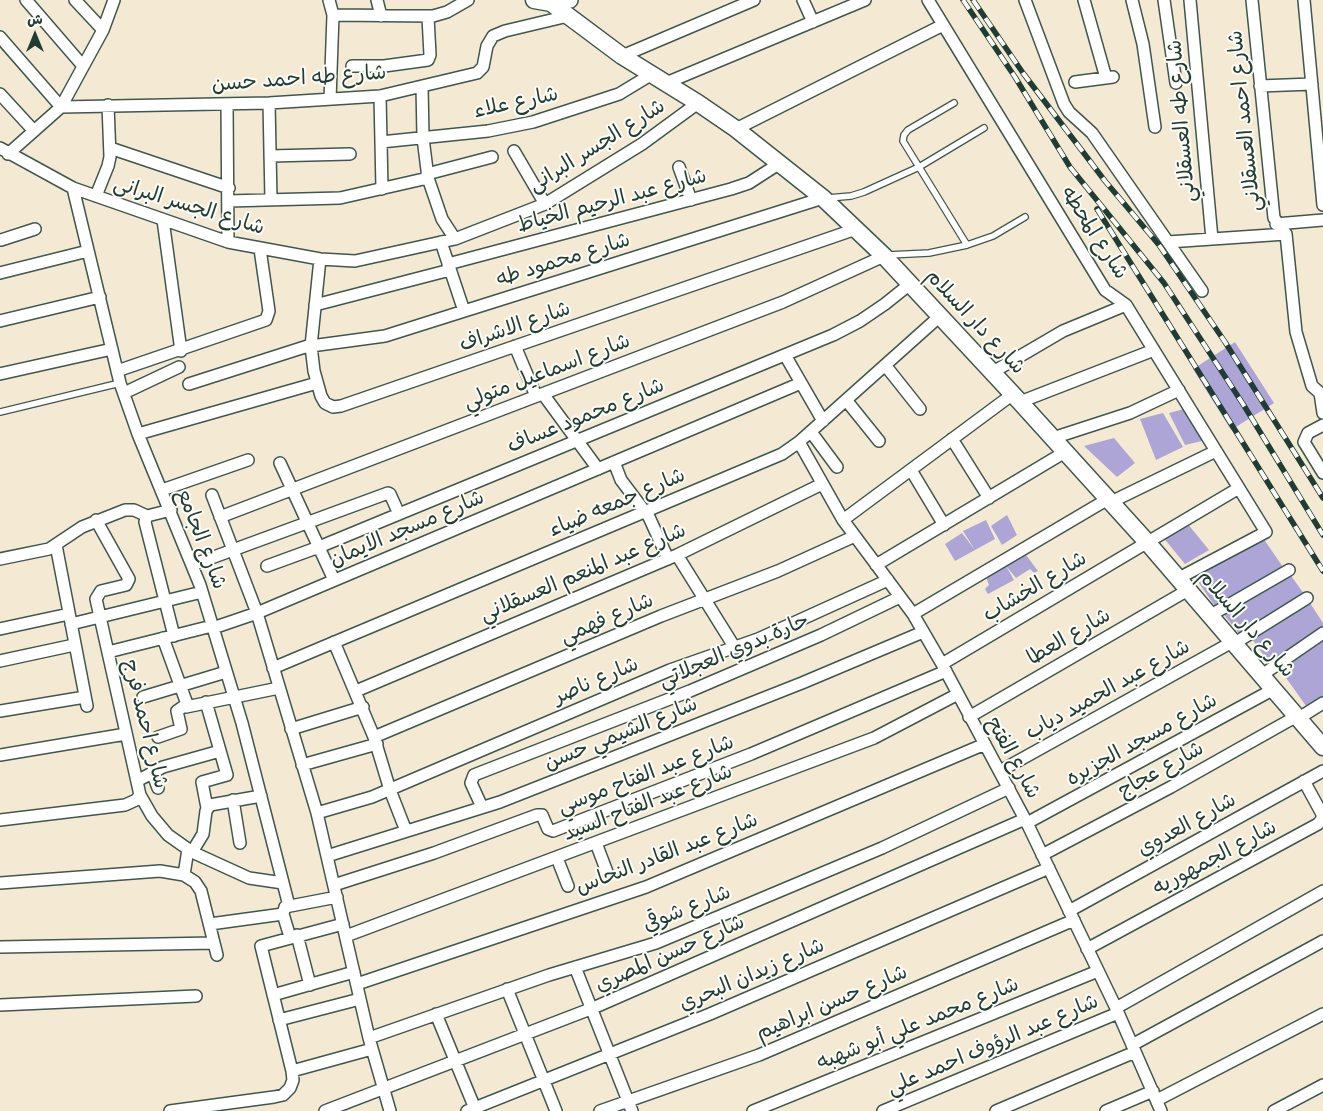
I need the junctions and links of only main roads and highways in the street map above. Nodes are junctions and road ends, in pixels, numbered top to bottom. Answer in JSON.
{"nodes":[{"id":1,"x":534,"y":0,"type":"edge"},
{"id":2,"x":569,"y":8,"type":"edge"},
{"id":3,"x":1322,"y":744,"type":"edge"}],
"edges":[{"from":1,"to":2,"type":"main road","name":"شارع دار السلام"},
{"from":2,"to":3,"type":"main road","name":"شارع دار السلام"}]}
